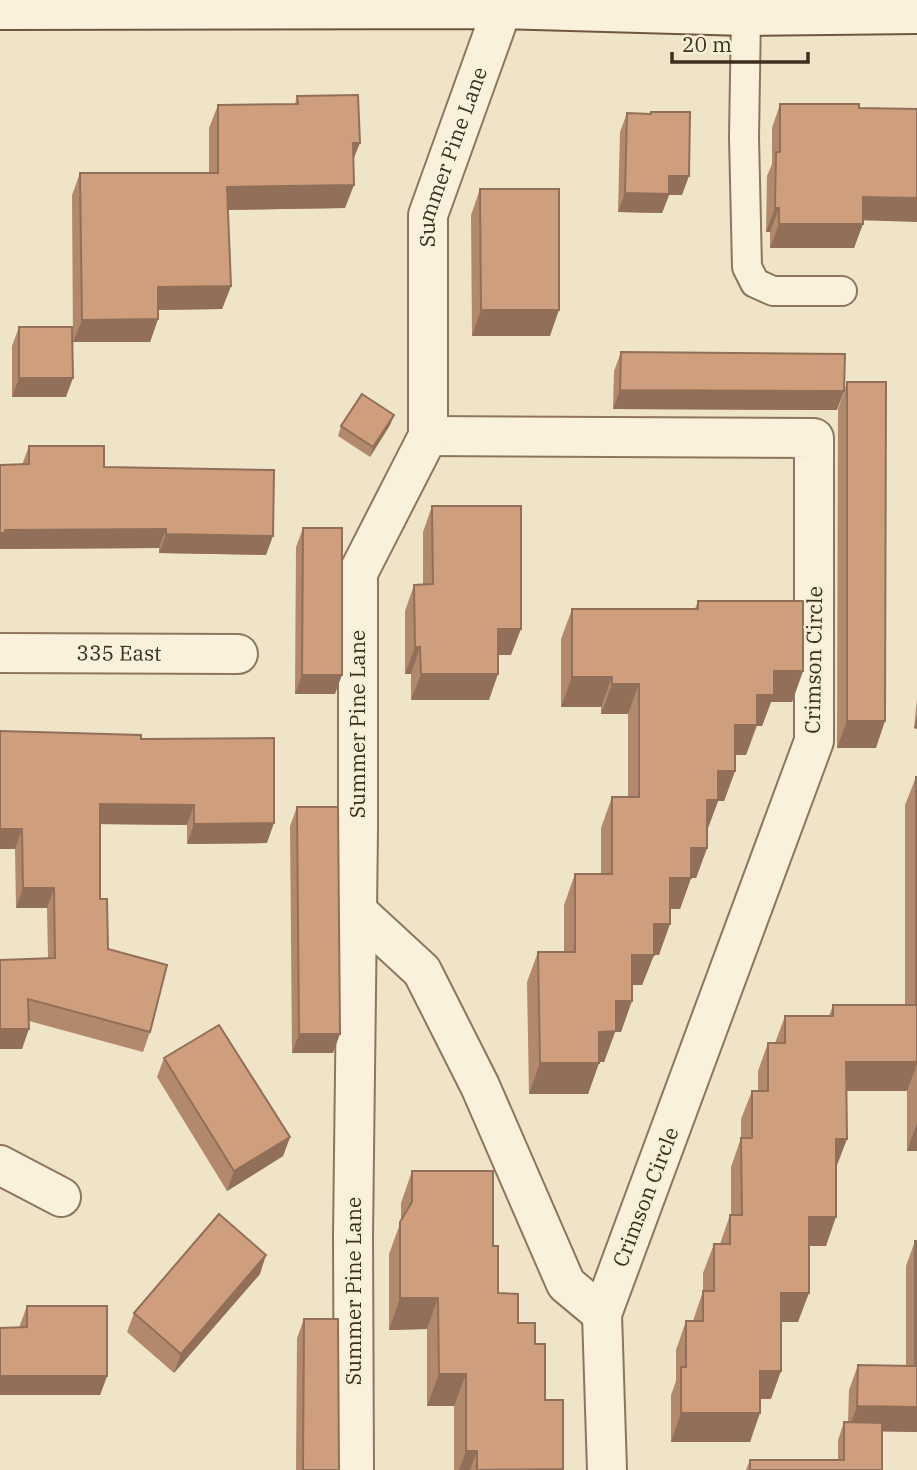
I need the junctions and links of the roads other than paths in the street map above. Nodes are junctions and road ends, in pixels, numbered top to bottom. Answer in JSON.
{"nodes":[{"id":1,"x":808,"y":8,"type":"edge"},
{"id":2,"x":502,"y":9,"type":"junction"},
{"id":3,"x":0,"y":10,"type":"edge"},
{"id":4,"x":917,"y":14,"type":"edge"},
{"id":5,"x":746,"y":16,"type":"junction"},
{"id":6,"x":842,"y":291,"type":"dead end"},
{"id":7,"x":428,"y":436,"type":"junction"},
{"id":8,"x":0,"y":653,"type":"edge"},
{"id":9,"x":238,"y":654,"type":"dead end"},
{"id":10,"x":357,"y":911,"type":"junction"},
{"id":11,"x":0,"y":1165,"type":"edge"},
{"id":12,"x":61,"y":1198,"type":"dead end"},
{"id":13,"x":602,"y":1314,"type":"junction"},
{"id":14,"x":354,"y":1470,"type":"edge"},
{"id":15,"x":607,"y":1470,"type":"edge"}],
"edges":[{"from":1,"to":4,"type":"street"},
{"from":1,"to":5,"type":"street"},
{"from":2,"to":3,"type":"street"},
{"from":2,"to":5,"type":"street"},
{"from":2,"to":7,"type":"street","name":"Summer Pine Lane"},
{"from":5,"to":6,"type":"lane"},
{"from":7,"to":10,"type":"street","name":"Summer Pine Lane"},
{"from":7,"to":13,"type":"street","name":"Crimson Circle"},
{"from":8,"to":9,"type":"street","name":"335 East"},
{"from":10,"to":13,"type":"street"},
{"from":10,"to":14,"type":"street","name":"Summer Pine Lane"},
{"from":11,"to":12,"type":"street"},
{"from":13,"to":15,"type":"street","name":"Crimson Circle"}]}
